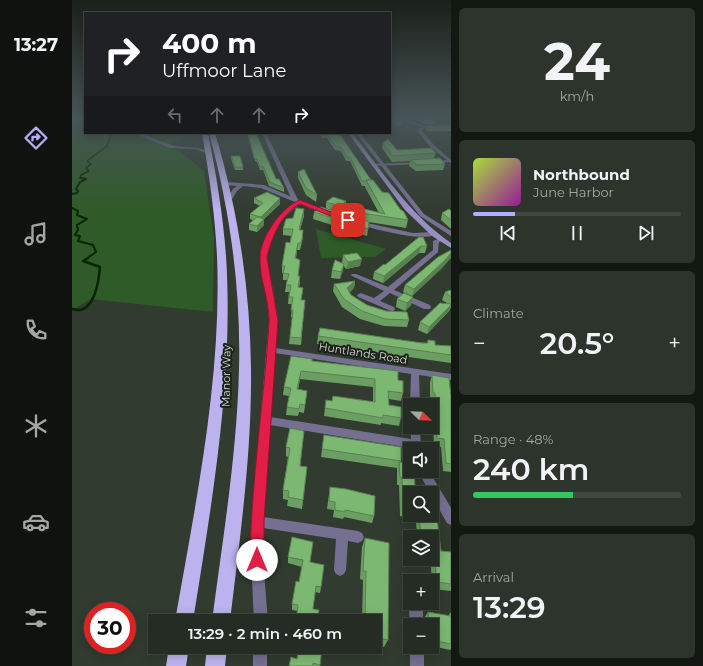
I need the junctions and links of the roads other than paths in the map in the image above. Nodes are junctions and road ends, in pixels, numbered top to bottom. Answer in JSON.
{"nodes":[{"id":1,"x":207,"y":148,"type":"edge"},
{"id":2,"x":209,"y":148,"type":"edge"},
{"id":3,"x":271,"y":148,"type":"edge"},
{"id":4,"x":361,"y":148,"type":"edge"},
{"id":5,"x":370,"y":148,"type":"edge"},
{"id":6,"x":437,"y":148,"type":"edge"},
{"id":7,"x":450,"y":161,"type":"edge"},
{"id":8,"x":374,"y":165,"type":"junction"},
{"id":9,"x":384,"y":165,"type":"junction"},
{"id":10,"x":227,"y":184,"type":"junction"},
{"id":11,"x":241,"y":186,"type":"junction"},
{"id":12,"x":229,"y":200,"type":"junction"},
{"id":13,"x":297,"y":201,"type":"junction"},
{"id":14,"x":334,"y":216,"type":"edge"},
{"id":15,"x":354,"y":222,"type":"edge"},
{"id":16,"x":432,"y":234,"type":"junction"},
{"id":17,"x":451,"y":234,"type":"edge"},
{"id":18,"x":440,"y":240,"type":"junction"},
{"id":19,"x":451,"y":246,"type":"edge"},
{"id":20,"x":354,"y":274,"type":"dead end"},
{"id":21,"x":388,"y":290,"type":"junction"},
{"id":22,"x":361,"y":295,"type":"dead end"},
{"id":23,"x":376,"y":301,"type":"junction"},
{"id":24,"x":427,"y":307,"type":"dead end"},
{"id":25,"x":391,"y":309,"type":"dead end"},
{"id":26,"x":272,"y":350,"type":"junction"},
{"id":27,"x":415,"y":372,"type":"junction"},
{"id":28,"x":451,"y":377,"type":"edge"},
{"id":29,"x":415,"y":398,"type":"edge"},
{"id":30,"x":265,"y":420,"type":"junction"},
{"id":31,"x":403,"y":444,"type":"edge"},
{"id":32,"x":427,"y":478,"type":"edge"},
{"id":33,"x":451,"y":519,"type":"edge"},
{"id":34,"x":257,"y":522,"type":"junction"},
{"id":35,"x":342,"y":534,"type":"junction"},
{"id":36,"x":358,"y":537,"type":"dead end"},
{"id":37,"x":340,"y":570,"type":"dead end"},
{"id":38,"x":416,"y":610,"type":"dead end"},
{"id":39,"x":185,"y":614,"type":"edge"},
{"id":40,"x":221,"y":614,"type":"edge"},
{"id":41,"x":261,"y":614,"type":"edge"},
{"id":42,"x":416,"y":618,"type":"edge"},
{"id":43,"x":178,"y":654,"type":"edge"},
{"id":44,"x":216,"y":654,"type":"edge"},
{"id":45,"x":260,"y":654,"type":"edge"},
{"id":46,"x":417,"y":654,"type":"edge"},
{"id":47,"x":176,"y":666,"type":"edge"},
{"id":48,"x":215,"y":666,"type":"edge"},
{"id":49,"x":260,"y":666,"type":"edge"},
{"id":50,"x":417,"y":666,"type":"edge"}],
"edges":[{"from":1,"to":39,"type":"highway","name":"Manor Way"},
{"from":2,"to":10,"type":"highway","name":"Manor Way"},
{"from":3,"to":13,"type":"street"},
{"from":4,"to":8,"type":"main road"},
{"from":5,"to":9,"type":"street"},
{"from":6,"to":7,"type":"street"},
{"from":7,"to":9,"type":"street"},
{"from":8,"to":9,"type":"street"},
{"from":8,"to":16,"type":"main road"},
{"from":9,"to":17,"type":"street"},
{"from":10,"to":11,"type":"street"},
{"from":10,"to":12,"type":"highway","name":"Manor Way"},
{"from":11,"to":12,"type":"street"},
{"from":11,"to":13,"type":"street"},
{"from":12,"to":40,"type":"highway","name":"Manor Way"},
{"from":13,"to":14,"type":"street"},
{"from":13,"to":26,"type":"street"},
{"from":15,"to":16,"type":"street"},
{"from":16,"to":18,"type":"main road"},
{"from":18,"to":19,"type":"main road"},
{"from":18,"to":21,"type":"street"},
{"from":20,"to":21,"type":"street"},
{"from":21,"to":23,"type":"street"},
{"from":21,"to":24,"type":"street"},
{"from":22,"to":23,"type":"street"},
{"from":23,"to":25,"type":"street"},
{"from":26,"to":27,"type":"street","name":"Huntlands Road"},
{"from":26,"to":30,"type":"street"},
{"from":27,"to":28,"type":"street","name":"Huntlands Road"},
{"from":27,"to":29,"type":"street"},
{"from":30,"to":31,"type":"street"},
{"from":30,"to":34,"type":"street"},
{"from":32,"to":33,"type":"street"},
{"from":34,"to":35,"type":"street"},
{"from":34,"to":41,"type":"street"},
{"from":35,"to":36,"type":"street"},
{"from":35,"to":37,"type":"street"},
{"from":38,"to":42,"type":"street"},
{"from":43,"to":47,"type":"highway"},
{"from":44,"to":48,"type":"highway"},
{"from":45,"to":49,"type":"street"},
{"from":46,"to":50,"type":"street"}]}
